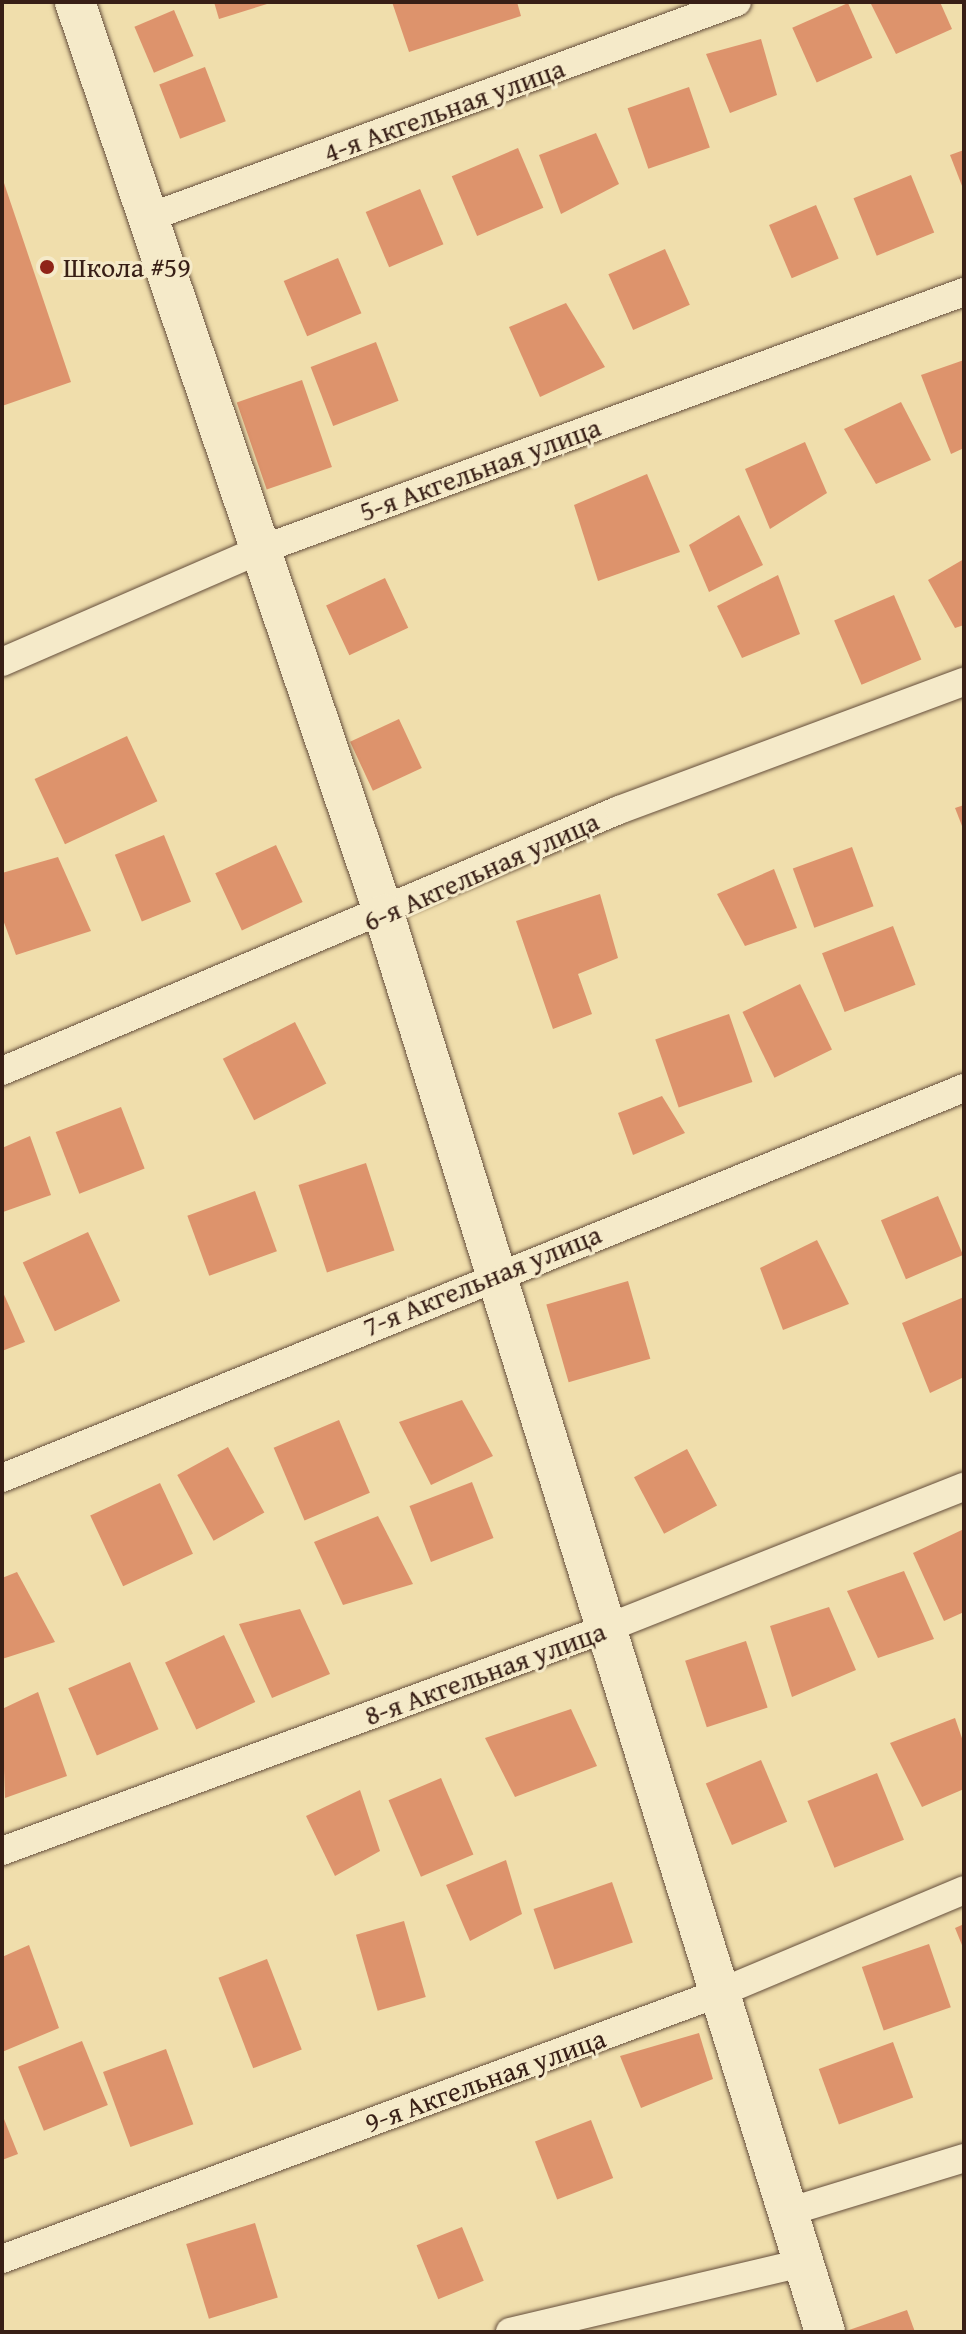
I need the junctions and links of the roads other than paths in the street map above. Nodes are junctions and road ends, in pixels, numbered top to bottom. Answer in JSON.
{"nodes":[{"id":1,"x":75,"y":2,"type":"edge"},
{"id":2,"x":737,"y":2,"type":"edge"},
{"id":3,"x":150,"y":217,"type":"junction"},
{"id":4,"x":964,"y":292,"type":"edge"},
{"id":5,"x":260,"y":550,"type":"junction"},
{"id":6,"x":2,"y":662,"type":"edge"},
{"id":7,"x":964,"y":682,"type":"edge"},
{"id":8,"x":384,"y":914,"type":"junction"},
{"id":9,"x":2,"y":1071,"type":"edge"},
{"id":10,"x":964,"y":1088,"type":"edge"},
{"id":11,"x":494,"y":1274,"type":"junction"},
{"id":12,"x":2,"y":1478,"type":"edge"},
{"id":13,"x":964,"y":1487,"type":"edge"},
{"id":14,"x":607,"y":1628,"type":"junction"},
{"id":15,"x":2,"y":1851,"type":"edge"},
{"id":16,"x":964,"y":1890,"type":"edge"},
{"id":17,"x":724,"y":1991,"type":"junction"},
{"id":18,"x":964,"y":2158,"type":"edge"},
{"id":19,"x":791,"y":2211,"type":"junction"},
{"id":20,"x":2,"y":2259,"type":"edge"},
{"id":21,"x":805,"y":2262,"type":"junction"},
{"id":22,"x":510,"y":2332,"type":"edge"},
{"id":23,"x":825,"y":2332,"type":"edge"}],
"edges":[{"from":1,"to":3,"type":"street"},
{"from":2,"to":3,"type":"street","name":"4-я Акгельная улица"},
{"from":3,"to":5,"type":"street"},
{"from":4,"to":5,"type":"street","name":"5-я Акгельная улица"},
{"from":5,"to":6,"type":"street","name":"5-я Акгельная улица"},
{"from":5,"to":8,"type":"street"},
{"from":7,"to":8,"type":"street","name":"6-я Акгельная улица"},
{"from":8,"to":9,"type":"street","name":"6-я Акгельная улица"},
{"from":8,"to":11,"type":"street"},
{"from":10,"to":11,"type":"street","name":"7-я Акгельная улица"},
{"from":11,"to":12,"type":"street","name":"7-я Акгельная улица"},
{"from":11,"to":14,"type":"street"},
{"from":13,"to":14,"type":"street","name":"8-я Акгельная улица"},
{"from":14,"to":15,"type":"street","name":"8-я Акгельная улица"},
{"from":14,"to":17,"type":"street"},
{"from":16,"to":17,"type":"street","name":"9-я Акгельная улица"},
{"from":17,"to":19,"type":"street"},
{"from":17,"to":20,"type":"street","name":"9-я Акгельная улица"},
{"from":18,"to":19,"type":"street"},
{"from":19,"to":21,"type":"street"},
{"from":21,"to":22,"type":"street"},
{"from":21,"to":23,"type":"street"}]}
